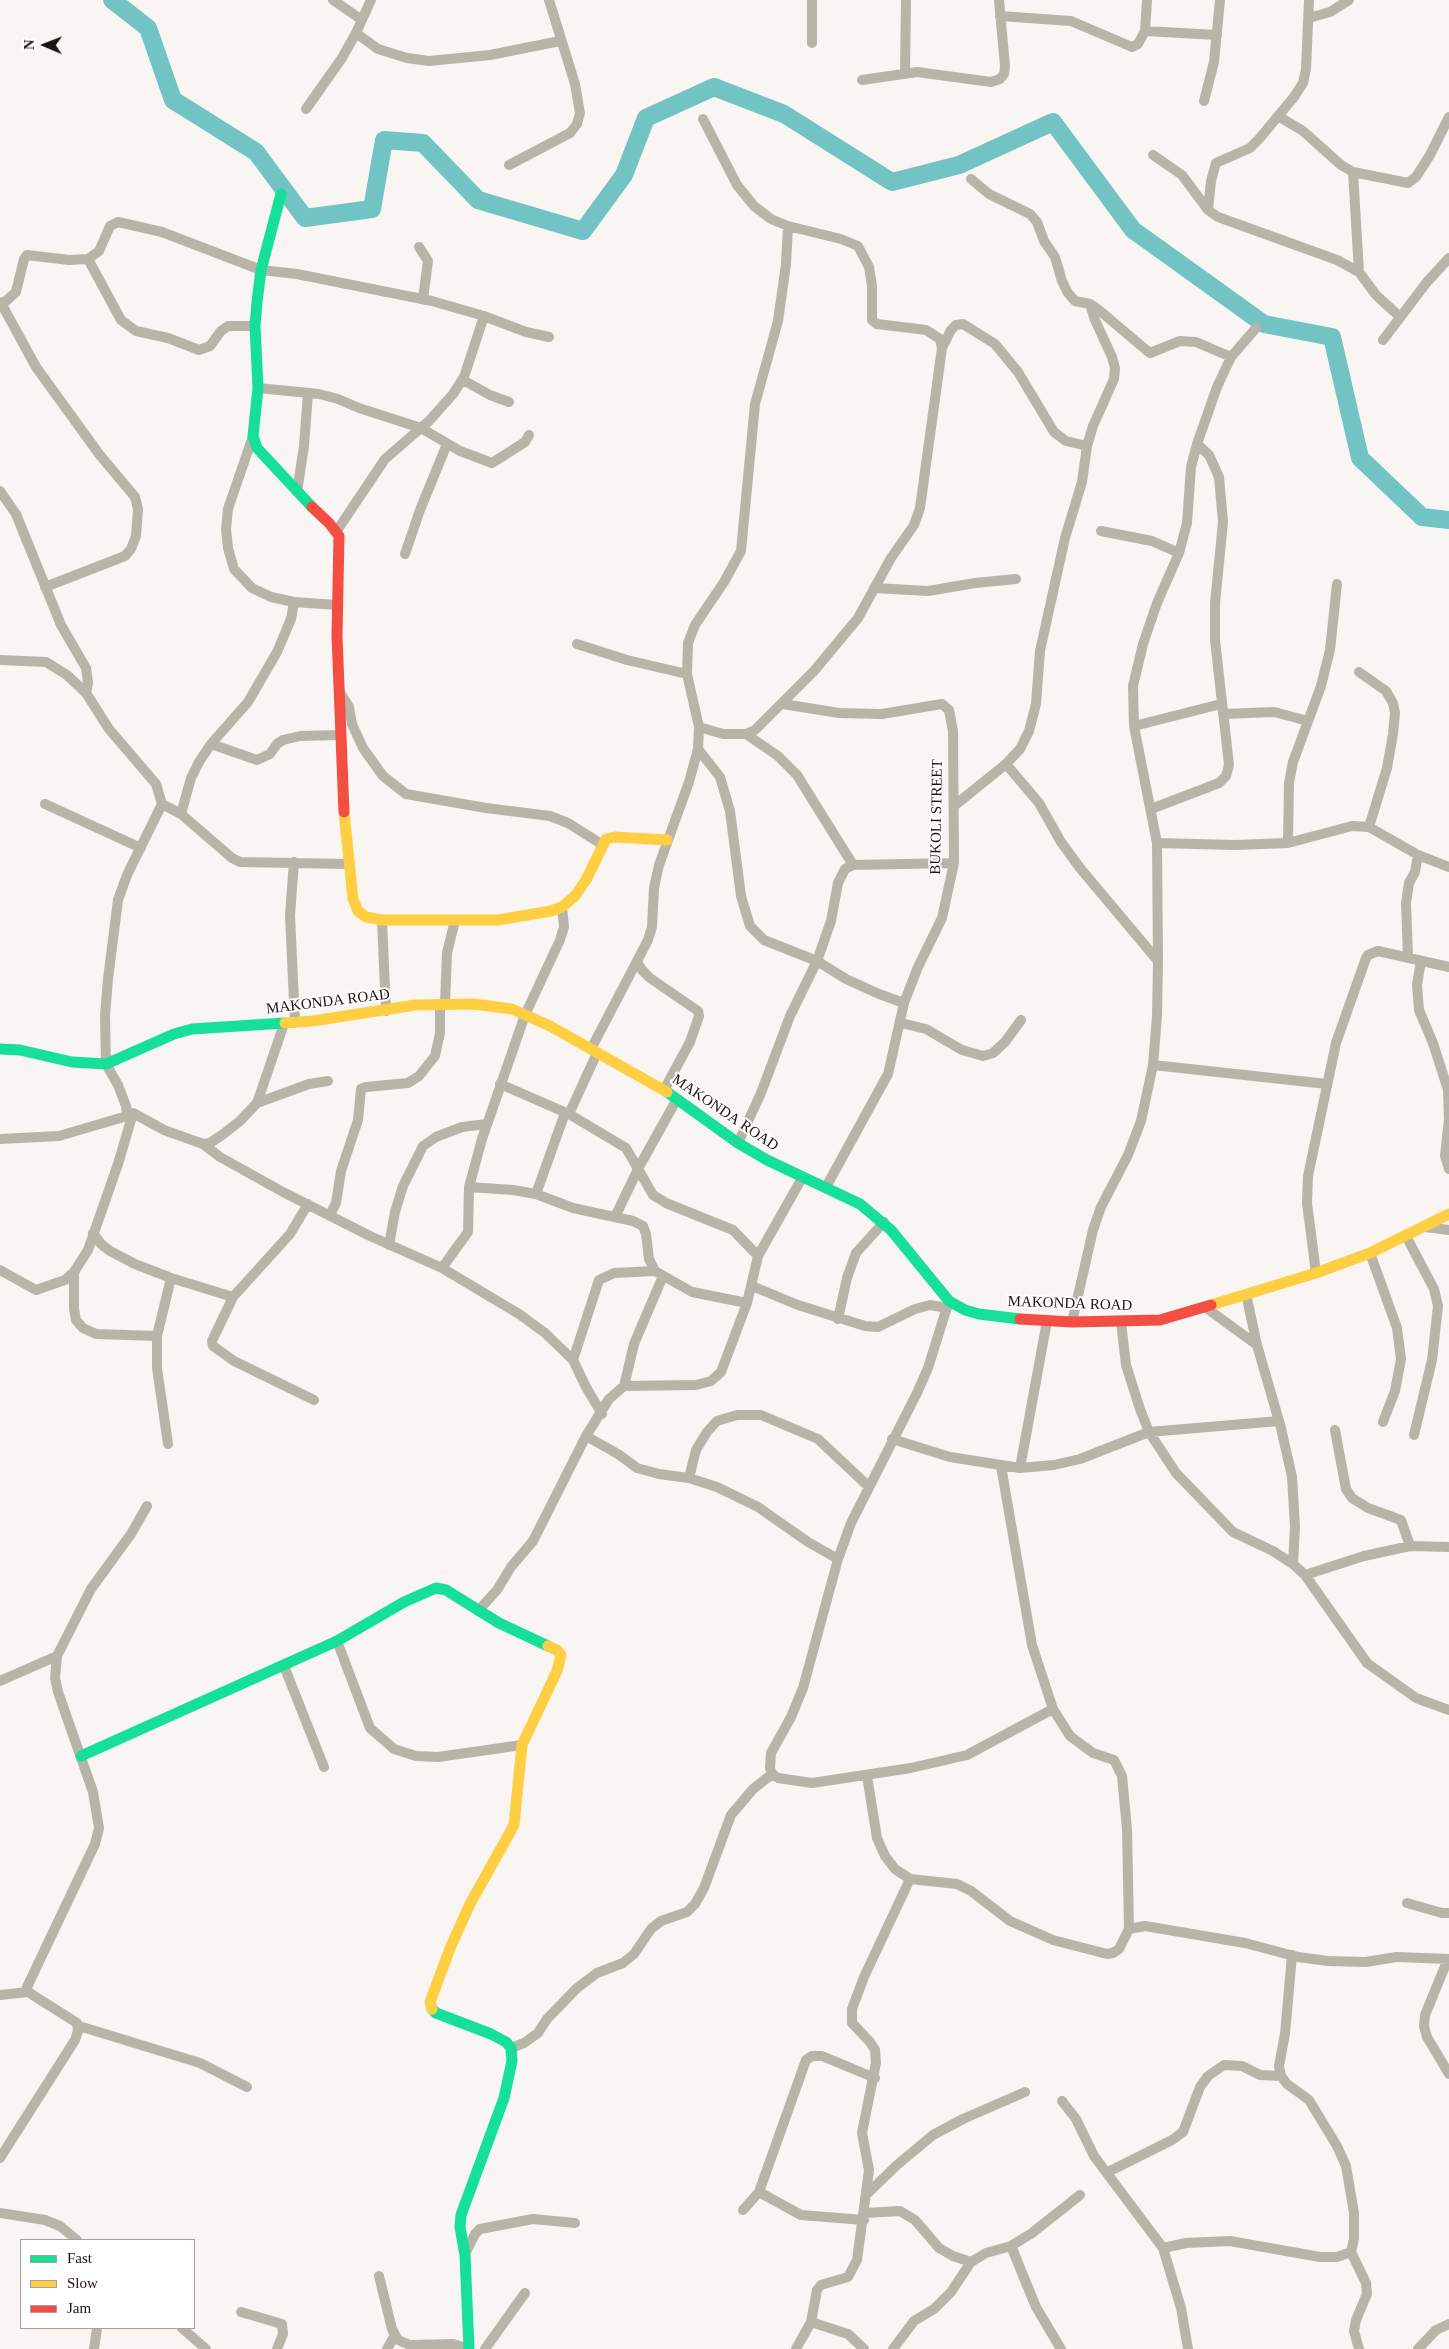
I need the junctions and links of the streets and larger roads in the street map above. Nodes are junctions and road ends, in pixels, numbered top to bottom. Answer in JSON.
{"nodes":[{"id":1,"x":333,"y":0,"type":"edge"},
{"id":2,"x":370,"y":0,"type":"edge"},
{"id":3,"x":549,"y":0,"type":"edge"},
{"id":4,"x":812,"y":0,"type":"edge"},
{"id":5,"x":906,"y":0,"type":"edge"},
{"id":6,"x":999,"y":0,"type":"edge"},
{"id":7,"x":1147,"y":0,"type":"edge"},
{"id":8,"x":1220,"y":0,"type":"edge"},
{"id":9,"x":1309,"y":0,"type":"edge"},
{"id":10,"x":1349,"y":0,"type":"edge"},
{"id":11,"x":1000,"y":16,"type":"junction"},
{"id":12,"x":1309,"y":18,"type":"junction"},
{"id":13,"x":362,"y":20,"type":"junction"},
{"id":14,"x":1145,"y":31,"type":"junction"},
{"id":15,"x":356,"y":33,"type":"junction"},
{"id":16,"x":1217,"y":34,"type":"junction"},
{"id":17,"x":560,"y":41,"type":"junction"},
{"id":18,"x":812,"y":42,"type":"dead end"},
{"id":19,"x":905,"y":73,"type":"junction"},
{"id":20,"x":862,"y":80,"type":"dead end"},
{"id":21,"x":1204,"y":101,"type":"dead end"},
{"id":22,"x":306,"y":109,"type":"dead end"},
{"id":23,"x":1278,"y":116,"type":"junction"},
{"id":24,"x":1449,"y":117,"type":"edge"},
{"id":25,"x":703,"y":118,"type":"dead end"},
{"id":26,"x":1153,"y":155,"type":"dead end"},
{"id":27,"x":509,"y":165,"type":"dead end"},
{"id":28,"x":1353,"y":172,"type":"junction"},
{"id":29,"x":970,"y":180,"type":"dead end"},
{"id":30,"x":282,"y":194,"type":"dead end"},
{"id":31,"x":1208,"y":210,"type":"junction"},
{"id":32,"x":788,"y":226,"type":"junction"},
{"id":33,"x":419,"y":247,"type":"dead end"},
{"id":34,"x":88,"y":258,"type":"junction"},
{"id":35,"x":1448,"y":262,"type":"edge"},
{"id":36,"x":261,"y":270,"type":"junction"},
{"id":37,"x":1359,"y":272,"type":"junction"},
{"id":38,"x":423,"y":299,"type":"junction"},
{"id":39,"x":1,"y":303,"type":"edge"},
{"id":40,"x":1090,"y":304,"type":"junction"},
{"id":41,"x":484,"y":316,"type":"junction"},
{"id":42,"x":1400,"y":317,"type":"junction"},
{"id":43,"x":255,"y":326,"type":"junction"},
{"id":44,"x":1256,"y":328,"type":"dead end"},
{"id":45,"x":549,"y":337,"type":"dead end"},
{"id":46,"x":1383,"y":340,"type":"dead end"},
{"id":47,"x":942,"y":348,"type":"junction"},
{"id":48,"x":1231,"y":357,"type":"junction"},
{"id":49,"x":463,"y":380,"type":"junction"},
{"id":50,"x":258,"y":388,"type":"junction"},
{"id":51,"x":308,"y":393,"type":"junction"},
{"id":52,"x":509,"y":402,"type":"dead end"},
{"id":53,"x":421,"y":428,"type":"junction"},
{"id":54,"x":253,"y":436,"type":"junction"},
{"id":55,"x":528,"y":436,"type":"dead end"},
{"id":56,"x":446,"y":444,"type":"junction"},
{"id":57,"x":1197,"y":444,"type":"junction"},
{"id":58,"x":1087,"y":446,"type":"junction"},
{"id":59,"x":0,"y":491,"type":"edge"},
{"id":60,"x":297,"y":492,"type":"junction"},
{"id":61,"x":1101,"y":531,"type":"dead end"},
{"id":62,"x":336,"y":532,"type":"junction"},
{"id":63,"x":1178,"y":553,"type":"junction"},
{"id":64,"x":405,"y":554,"type":"dead end"},
{"id":65,"x":1016,"y":579,"type":"dead end"},
{"id":66,"x":1337,"y":584,"type":"dead end"},
{"id":67,"x":45,"y":587,"type":"junction"},
{"id":68,"x":874,"y":588,"type":"junction"},
{"id":69,"x":294,"y":602,"type":"junction"},
{"id":70,"x":337,"y":605,"type":"junction"},
{"id":71,"x":577,"y":644,"type":"dead end"},
{"id":72,"x":0,"y":660,"type":"edge"},
{"id":73,"x":1359,"y":672,"type":"dead end"},
{"id":74,"x":688,"y":674,"type":"junction"},
{"id":75,"x":339,"y":690,"type":"junction"},
{"id":76,"x":86,"y":693,"type":"junction"},
{"id":77,"x":783,"y":704,"type":"junction"},
{"id":78,"x":1222,"y":709,"type":"junction"},
{"id":79,"x":1308,"y":722,"type":"junction"},
{"id":80,"x":1134,"y":726,"type":"junction"},
{"id":81,"x":699,"y":727,"type":"junction"},
{"id":82,"x":746,"y":734,"type":"junction"},
{"id":83,"x":340,"y":735,"type":"junction"},
{"id":84,"x":211,"y":744,"type":"junction"},
{"id":85,"x":698,"y":749,"type":"junction"},
{"id":86,"x":1006,"y":764,"type":"junction"},
{"id":87,"x":45,"y":804,"type":"dead end"},
{"id":88,"x":162,"y":804,"type":"junction"},
{"id":89,"x":954,"y":806,"type":"junction"},
{"id":90,"x":1151,"y":809,"type":"junction"},
{"id":91,"x":181,"y":814,"type":"junction"},
{"id":92,"x":1369,"y":827,"type":"junction"},
{"id":93,"x":667,"y":840,"type":"junction"},
{"id":94,"x":1157,"y":843,"type":"junction"},
{"id":95,"x":1288,"y":843,"type":"junction"},
{"id":96,"x":603,"y":845,"type":"junction"},
{"id":97,"x":141,"y":848,"type":"junction"},
{"id":98,"x":1418,"y":855,"type":"junction"},
{"id":99,"x":294,"y":862,"type":"junction"},
{"id":100,"x":954,"y":863,"type":"junction"},
{"id":101,"x":348,"y":864,"type":"junction"},
{"id":102,"x":853,"y":865,"type":"junction"},
{"id":103,"x":1449,"y":867,"type":"edge"},
{"id":104,"x":562,"y":907,"type":"junction"},
{"id":105,"x":382,"y":920,"type":"junction"},
{"id":106,"x":455,"y":920,"type":"junction"},
{"id":107,"x":1408,"y":957,"type":"junction"},
{"id":108,"x":817,"y":961,"type":"junction"},
{"id":109,"x":1158,"y":961,"type":"junction"},
{"id":110,"x":1421,"y":961,"type":"junction"},
{"id":111,"x":638,"y":962,"type":"junction"},
{"id":112,"x":1449,"y":967,"type":"edge"},
{"id":113,"x":904,"y":1003,"type":"junction"},
{"id":114,"x":442,"y":1004,"type":"junction"},
{"id":115,"x":386,"y":1011,"type":"junction"},
{"id":116,"x":525,"y":1015,"type":"junction"},
{"id":117,"x":1021,"y":1020,"type":"dead end"},
{"id":118,"x":901,"y":1023,"type":"junction"},
{"id":119,"x":290,"y":1024,"type":"junction"},
{"id":120,"x":0,"y":1049,"type":"edge"},
{"id":121,"x":594,"y":1051,"type":"junction"},
{"id":122,"x":106,"y":1064,"type":"junction"},
{"id":123,"x":1153,"y":1065,"type":"junction"},
{"id":124,"x":328,"y":1081,"type":"dead end"},
{"id":125,"x":500,"y":1084,"type":"junction"},
{"id":126,"x":1327,"y":1084,"type":"junction"},
{"id":127,"x":664,"y":1090,"type":"junction"},
{"id":128,"x":677,"y":1100,"type":"junction"},
{"id":129,"x":257,"y":1103,"type":"junction"},
{"id":130,"x":567,"y":1114,"type":"junction"},
{"id":131,"x":130,"y":1115,"type":"junction"},
{"id":132,"x":486,"y":1124,"type":"junction"},
{"id":133,"x":0,"y":1140,"type":"edge"},
{"id":134,"x":738,"y":1142,"type":"junction"},
{"id":135,"x":203,"y":1144,"type":"junction"},
{"id":136,"x":639,"y":1167,"type":"junction"},
{"id":137,"x":1449,"y":1169,"type":"edge"},
{"id":138,"x":802,"y":1178,"type":"junction"},
{"id":139,"x":469,"y":1187,"type":"junction"},
{"id":140,"x":826,"y":1187,"type":"junction"},
{"id":141,"x":536,"y":1194,"type":"junction"},
{"id":142,"x":308,"y":1204,"type":"junction"},
{"id":143,"x":1449,"y":1214,"type":"edge"},
{"id":144,"x":330,"y":1215,"type":"junction"},
{"id":145,"x":615,"y":1218,"type":"junction"},
{"id":146,"x":884,"y":1222,"type":"junction"},
{"id":147,"x":1425,"y":1227,"type":"junction"},
{"id":148,"x":1449,"y":1230,"type":"edge"},
{"id":149,"x":93,"y":1233,"type":"junction"},
{"id":150,"x":1406,"y":1236,"type":"junction"},
{"id":151,"x":389,"y":1245,"type":"junction"},
{"id":152,"x":1370,"y":1253,"type":"junction"},
{"id":153,"x":758,"y":1256,"type":"junction"},
{"id":154,"x":442,"y":1268,"type":"junction"},
{"id":155,"x":0,"y":1270,"type":"edge"},
{"id":156,"x":74,"y":1272,"type":"junction"},
{"id":157,"x":659,"y":1273,"type":"junction"},
{"id":158,"x":1316,"y":1273,"type":"junction"},
{"id":159,"x":172,"y":1278,"type":"junction"},
{"id":160,"x":752,"y":1286,"type":"junction"},
{"id":161,"x":1246,"y":1294,"type":"junction"},
{"id":162,"x":232,"y":1296,"type":"junction"},
{"id":163,"x":747,"y":1303,"type":"junction"},
{"id":164,"x":948,"y":1304,"type":"junction"},
{"id":165,"x":1205,"y":1308,"type":"junction"},
{"id":166,"x":838,"y":1319,"type":"junction"},
{"id":167,"x":1047,"y":1321,"type":"junction"},
{"id":168,"x":1072,"y":1322,"type":"junction"},
{"id":169,"x":1120,"y":1322,"type":"junction"},
{"id":170,"x":157,"y":1336,"type":"junction"},
{"id":171,"x":1257,"y":1345,"type":"junction"},
{"id":172,"x":573,"y":1360,"type":"junction"},
{"id":173,"x":624,"y":1386,"type":"junction"},
{"id":174,"x":314,"y":1400,"type":"dead end"},
{"id":175,"x":602,"y":1414,"type":"junction"},
{"id":176,"x":1279,"y":1421,"type":"junction"},
{"id":177,"x":1383,"y":1422,"type":"dead end"},
{"id":178,"x":1335,"y":1430,"type":"dead end"},
{"id":179,"x":1149,"y":1432,"type":"junction"},
{"id":180,"x":1414,"y":1435,"type":"dead end"},
{"id":181,"x":586,"y":1436,"type":"junction"},
{"id":182,"x":892,"y":1439,"type":"junction"},
{"id":183,"x":168,"y":1444,"type":"dead end"},
{"id":184,"x":1001,"y":1466,"type":"junction"},
{"id":185,"x":1020,"y":1468,"type":"junction"},
{"id":186,"x":689,"y":1478,"type":"junction"},
{"id":187,"x":868,"y":1486,"type":"junction"},
{"id":188,"x":147,"y":1506,"type":"dead end"},
{"id":189,"x":1410,"y":1546,"type":"junction"},
{"id":190,"x":1449,"y":1547,"type":"edge"},
{"id":191,"x":838,"y":1558,"type":"junction"},
{"id":192,"x":1293,"y":1564,"type":"junction"},
{"id":193,"x":1305,"y":1575,"type":"junction"},
{"id":194,"x":478,"y":1611,"type":"junction"},
{"id":195,"x":337,"y":1641,"type":"junction"},
{"id":196,"x":57,"y":1656,"type":"junction"},
{"id":197,"x":284,"y":1666,"type":"junction"},
{"id":198,"x":0,"y":1681,"type":"edge"},
{"id":199,"x":1053,"y":1709,"type":"junction"},
{"id":200,"x":1449,"y":1710,"type":"edge"},
{"id":201,"x":522,"y":1745,"type":"junction"},
{"id":202,"x":81,"y":1756,"type":"junction"},
{"id":203,"x":324,"y":1766,"type":"dead end"},
{"id":204,"x":772,"y":1774,"type":"junction"},
{"id":205,"x":867,"y":1776,"type":"junction"},
{"id":206,"x":910,"y":1879,"type":"junction"},
{"id":207,"x":1407,"y":1903,"type":"dead end"},
{"id":208,"x":1449,"y":1914,"type":"edge"},
{"id":209,"x":1129,"y":1929,"type":"junction"},
{"id":210,"x":1292,"y":1955,"type":"junction"},
{"id":211,"x":1449,"y":1959,"type":"edge"},
{"id":212,"x":28,"y":1992,"type":"junction"},
{"id":213,"x":0,"y":1995,"type":"edge"},
{"id":214,"x":79,"y":2026,"type":"junction"},
{"id":215,"x":511,"y":2048,"type":"junction"},
{"id":216,"x":1449,"y":2074,"type":"edge"},
{"id":217,"x":1281,"y":2076,"type":"junction"},
{"id":218,"x":875,"y":2078,"type":"junction"},
{"id":219,"x":247,"y":2087,"type":"dead end"},
{"id":220,"x":1025,"y":2092,"type":"dead end"},
{"id":221,"x":1062,"y":2101,"type":"dead end"},
{"id":222,"x":0,"y":2158,"type":"edge"},
{"id":223,"x":1108,"y":2172,"type":"junction"},
{"id":224,"x":759,"y":2192,"type":"junction"},
{"id":225,"x":868,"y":2194,"type":"junction"},
{"id":226,"x":1080,"y":2195,"type":"dead end"},
{"id":227,"x":744,"y":2210,"type":"dead end"},
{"id":228,"x":0,"y":2213,"type":"edge"},
{"id":229,"x":864,"y":2216,"type":"junction"},
{"id":230,"x":575,"y":2223,"type":"dead end"},
{"id":231,"x":76,"y":2239,"type":"edge"},
{"id":232,"x":1011,"y":2246,"type":"junction"},
{"id":233,"x":1163,"y":2248,"type":"junction"},
{"id":234,"x":1350,"y":2252,"type":"junction"},
{"id":235,"x":465,"y":2255,"type":"junction"},
{"id":236,"x":971,"y":2262,"type":"junction"},
{"id":237,"x":379,"y":2276,"type":"dead end"},
{"id":238,"x":525,"y":2293,"type":"dead end"},
{"id":239,"x":241,"y":2312,"type":"dead end"},
{"id":240,"x":811,"y":2322,"type":"junction"},
{"id":241,"x":1449,"y":2324,"type":"edge"},
{"id":242,"x":97,"y":2329,"type":"edge"},
{"id":243,"x":183,"y":2329,"type":"edge"},
{"id":244,"x":395,"y":2335,"type":"junction"},
{"id":245,"x":94,"y":2349,"type":"edge"},
{"id":246,"x":206,"y":2349,"type":"edge"},
{"id":247,"x":277,"y":2349,"type":"edge"},
{"id":248,"x":387,"y":2349,"type":"edge"},
{"id":249,"x":469,"y":2349,"type":"edge"},
{"id":250,"x":485,"y":2349,"type":"edge"},
{"id":251,"x":796,"y":2349,"type":"edge"},
{"id":252,"x":864,"y":2349,"type":"edge"},
{"id":253,"x":893,"y":2349,"type":"edge"},
{"id":254,"x":1061,"y":2349,"type":"edge"},
{"id":255,"x":1188,"y":2349,"type":"edge"},
{"id":256,"x":1359,"y":2349,"type":"edge"},
{"id":257,"x":1418,"y":2349,"type":"edge"}],
"edges":[{"from":1,"to":13,"type":"street"},
{"from":2,"to":13,"type":"street"},
{"from":3,"to":17,"type":"street"},
{"from":4,"to":18,"type":"street"},
{"from":5,"to":19,"type":"street"},
{"from":6,"to":11,"type":"street"},
{"from":7,"to":14,"type":"street"},
{"from":8,"to":16,"type":"street"},
{"from":9,"to":12,"type":"street"},
{"from":10,"to":12,"type":"street"},
{"from":11,"to":14,"type":"street"},
{"from":11,"to":19,"type":"street"},
{"from":12,"to":23,"type":"street"},
{"from":13,"to":15,"type":"street"},
{"from":14,"to":16,"type":"street"},
{"from":15,"to":17,"type":"street"},
{"from":15,"to":22,"type":"street"},
{"from":16,"to":21,"type":"street"},
{"from":17,"to":27,"type":"street"},
{"from":19,"to":20,"type":"street"},
{"from":23,"to":28,"type":"street"},
{"from":23,"to":31,"type":"street"},
{"from":24,"to":28,"type":"street"},
{"from":25,"to":32,"type":"street"},
{"from":26,"to":31,"type":"street"},
{"from":28,"to":37,"type":"street"},
{"from":29,"to":40,"type":"street"},
{"from":30,"to":36,"type":"street"},
{"from":31,"to":37,"type":"street"},
{"from":32,"to":47,"type":"street"},
{"from":32,"to":74,"type":"street"},
{"from":33,"to":38,"type":"street"},
{"from":34,"to":36,"type":"street"},
{"from":34,"to":39,"type":"street"},
{"from":34,"to":43,"type":"street"},
{"from":35,"to":42,"type":"street"},
{"from":36,"to":38,"type":"street"},
{"from":36,"to":43,"type":"street"},
{"from":37,"to":42,"type":"street"},
{"from":38,"to":41,"type":"street"},
{"from":39,"to":67,"type":"street"},
{"from":40,"to":48,"type":"street"},
{"from":40,"to":58,"type":"street"},
{"from":41,"to":45,"type":"street"},
{"from":41,"to":49,"type":"street"},
{"from":42,"to":46,"type":"street"},
{"from":43,"to":50,"type":"street"},
{"from":44,"to":48,"type":"street"},
{"from":47,"to":58,"type":"street"},
{"from":47,"to":68,"type":"street"},
{"from":48,"to":57,"type":"street"},
{"from":49,"to":52,"type":"street"},
{"from":49,"to":53,"type":"street"},
{"from":50,"to":51,"type":"street"},
{"from":50,"to":54,"type":"street"},
{"from":51,"to":53,"type":"street"},
{"from":51,"to":60,"type":"street"},
{"from":53,"to":56,"type":"street"},
{"from":53,"to":62,"type":"street"},
{"from":54,"to":60,"type":"street"},
{"from":54,"to":69,"type":"street"},
{"from":55,"to":56,"type":"street"},
{"from":56,"to":64,"type":"street"},
{"from":57,"to":63,"type":"street"},
{"from":57,"to":78,"type":"street"},
{"from":58,"to":86,"type":"street"},
{"from":59,"to":67,"type":"street"},
{"from":60,"to":62,"type":"street"},
{"from":61,"to":63,"type":"street"},
{"from":62,"to":70,"type":"street"},
{"from":63,"to":80,"type":"street"},
{"from":65,"to":68,"type":"street"},
{"from":66,"to":79,"type":"street"},
{"from":67,"to":76,"type":"street"},
{"from":68,"to":77,"type":"street"},
{"from":69,"to":70,"type":"street"},
{"from":69,"to":84,"type":"street"},
{"from":70,"to":75,"type":"street"},
{"from":71,"to":74,"type":"street"},
{"from":72,"to":76,"type":"street"},
{"from":73,"to":92,"type":"street"},
{"from":74,"to":81,"type":"street"},
{"from":75,"to":83,"type":"street"},
{"from":75,"to":96,"type":"street"},
{"from":76,"to":88,"type":"street"},
{"from":77,"to":82,"type":"street"},
{"from":77,"to":89,"type":"street","name":"BUKOLI STREET"},
{"from":78,"to":79,"type":"street"},
{"from":78,"to":80,"type":"street"},
{"from":78,"to":90,"type":"street"},
{"from":79,"to":95,"type":"street"},
{"from":80,"to":90,"type":"street"},
{"from":81,"to":82,"type":"street"},
{"from":81,"to":85,"type":"street"},
{"from":82,"to":102,"type":"street"},
{"from":83,"to":84,"type":"street"},
{"from":83,"to":101,"type":"street"},
{"from":84,"to":91,"type":"street"},
{"from":85,"to":93,"type":"street"},
{"from":85,"to":108,"type":"street"},
{"from":86,"to":89,"type":"street"},
{"from":86,"to":109,"type":"street"},
{"from":87,"to":97,"type":"street"},
{"from":88,"to":91,"type":"street"},
{"from":88,"to":97,"type":"street"},
{"from":89,"to":100,"type":"street","name":"BUKOLI STREET"},
{"from":90,"to":94,"type":"street"},
{"from":91,"to":99,"type":"street"},
{"from":92,"to":95,"type":"street"},
{"from":92,"to":98,"type":"street"},
{"from":93,"to":96,"type":"street"},
{"from":93,"to":111,"type":"street"},
{"from":94,"to":95,"type":"street"},
{"from":94,"to":109,"type":"street"},
{"from":96,"to":104,"type":"street"},
{"from":97,"to":122,"type":"street"},
{"from":98,"to":103,"type":"street"},
{"from":98,"to":107,"type":"street"},
{"from":99,"to":101,"type":"street"},
{"from":99,"to":119,"type":"street"},
{"from":100,"to":102,"type":"street"},
{"from":100,"to":113,"type":"street","name":"BUKOLI STREET"},
{"from":101,"to":105,"type":"street"},
{"from":102,"to":108,"type":"street"},
{"from":104,"to":106,"type":"street"},
{"from":104,"to":116,"type":"street"},
{"from":105,"to":106,"type":"street"},
{"from":105,"to":115,"type":"street"},
{"from":106,"to":114,"type":"street"},
{"from":107,"to":110,"type":"street"},
{"from":107,"to":126,"type":"street"},
{"from":108,"to":113,"type":"street"},
{"from":108,"to":134,"type":"street"},
{"from":109,"to":123,"type":"street"},
{"from":110,"to":112,"type":"street"},
{"from":110,"to":137,"type":"street"},
{"from":111,"to":121,"type":"street"},
{"from":111,"to":127,"type":"street"},
{"from":113,"to":118,"type":"street","name":"BUKOLI STREET"},
{"from":114,"to":115,"type":"street","name":"MAKONDA ROAD"},
{"from":114,"to":116,"type":"street","name":"MAKONDA ROAD"},
{"from":114,"to":144,"type":"street"},
{"from":115,"to":119,"type":"street","name":"MAKONDA ROAD"},
{"from":116,"to":121,"type":"street","name":"MAKONDA ROAD"},
{"from":116,"to":125,"type":"street"},
{"from":117,"to":118,"type":"street"},
{"from":118,"to":140,"type":"street","name":"BUKOLI STREET"},
{"from":119,"to":122,"type":"street","name":"MAKONDA ROAD"},
{"from":119,"to":129,"type":"street"},
{"from":120,"to":122,"type":"street","name":"MAKONDA ROAD"},
{"from":121,"to":127,"type":"street","name":"MAKONDA ROAD"},
{"from":121,"to":130,"type":"street"},
{"from":122,"to":131,"type":"street"},
{"from":123,"to":126,"type":"street"},
{"from":123,"to":168,"type":"street"},
{"from":124,"to":129,"type":"street"},
{"from":125,"to":130,"type":"street"},
{"from":125,"to":132,"type":"street"},
{"from":126,"to":158,"type":"street"},
{"from":127,"to":128,"type":"street","name":"MAKONDA ROAD"},
{"from":128,"to":134,"type":"street","name":"MAKONDA ROAD"},
{"from":128,"to":136,"type":"street"},
{"from":129,"to":135,"type":"street"},
{"from":130,"to":136,"type":"street"},
{"from":130,"to":141,"type":"street"},
{"from":131,"to":133,"type":"street"},
{"from":131,"to":135,"type":"street"},
{"from":131,"to":149,"type":"street"},
{"from":132,"to":139,"type":"street"},
{"from":132,"to":151,"type":"street"},
{"from":134,"to":138,"type":"street","name":"MAKONDA ROAD"},
{"from":135,"to":142,"type":"street"},
{"from":136,"to":145,"type":"street"},
{"from":136,"to":153,"type":"street"},
{"from":138,"to":140,"type":"street","name":"MAKONDA ROAD"},
{"from":138,"to":153,"type":"street"},
{"from":139,"to":141,"type":"street"},
{"from":139,"to":154,"type":"street"},
{"from":140,"to":146,"type":"street","name":"MAKONDA ROAD"},
{"from":141,"to":145,"type":"street"},
{"from":142,"to":144,"type":"street"},
{"from":142,"to":162,"type":"street"},
{"from":143,"to":147,"type":"street","name":"MAKONDA ROAD"},
{"from":144,"to":151,"type":"street"},
{"from":145,"to":157,"type":"street"},
{"from":146,"to":164,"type":"street","name":"MAKONDA ROAD"},
{"from":146,"to":166,"type":"street"},
{"from":147,"to":148,"type":"street"},
{"from":147,"to":150,"type":"street","name":"MAKONDA ROAD"},
{"from":149,"to":156,"type":"street"},
{"from":149,"to":159,"type":"street"},
{"from":150,"to":152,"type":"street","name":"MAKONDA ROAD"},
{"from":150,"to":180,"type":"street"},
{"from":151,"to":154,"type":"street"},
{"from":152,"to":158,"type":"street","name":"MAKONDA ROAD"},
{"from":152,"to":177,"type":"street"},
{"from":153,"to":160,"type":"street"},
{"from":154,"to":172,"type":"street"},
{"from":155,"to":156,"type":"street"},
{"from":156,"to":170,"type":"street"},
{"from":157,"to":163,"type":"street"},
{"from":157,"to":172,"type":"street"},
{"from":157,"to":173,"type":"street"},
{"from":158,"to":161,"type":"street","name":"MAKONDA ROAD"},
{"from":159,"to":162,"type":"street"},
{"from":159,"to":170,"type":"street"},
{"from":160,"to":163,"type":"street"},
{"from":160,"to":166,"type":"street"},
{"from":161,"to":165,"type":"street","name":"MAKONDA ROAD"},
{"from":161,"to":171,"type":"street"},
{"from":162,"to":174,"type":"street"},
{"from":163,"to":173,"type":"street"},
{"from":164,"to":166,"type":"street"},
{"from":164,"to":167,"type":"street","name":"MAKONDA ROAD"},
{"from":164,"to":182,"type":"street"},
{"from":165,"to":169,"type":"street","name":"MAKONDA ROAD"},
{"from":165,"to":171,"type":"street"},
{"from":167,"to":168,"type":"street","name":"MAKONDA ROAD"},
{"from":167,"to":185,"type":"street"},
{"from":168,"to":169,"type":"street","name":"MAKONDA ROAD"},
{"from":169,"to":179,"type":"street"},
{"from":170,"to":183,"type":"street"},
{"from":171,"to":176,"type":"street"},
{"from":172,"to":175,"type":"street"},
{"from":173,"to":175,"type":"street"},
{"from":175,"to":181,"type":"street"},
{"from":176,"to":179,"type":"street"},
{"from":176,"to":192,"type":"street"},
{"from":178,"to":189,"type":"street"},
{"from":179,"to":185,"type":"street"},
{"from":179,"to":192,"type":"street"},
{"from":181,"to":186,"type":"street"},
{"from":181,"to":194,"type":"street"},
{"from":182,"to":184,"type":"street"},
{"from":182,"to":187,"type":"street"},
{"from":184,"to":185,"type":"street"},
{"from":184,"to":199,"type":"street"},
{"from":186,"to":187,"type":"street"},
{"from":186,"to":191,"type":"street"},
{"from":187,"to":191,"type":"street"},
{"from":188,"to":196,"type":"street"},
{"from":189,"to":190,"type":"street"},
{"from":189,"to":193,"type":"street"},
{"from":191,"to":204,"type":"street"},
{"from":192,"to":193,"type":"street"},
{"from":193,"to":200,"type":"street"},
{"from":194,"to":195,"type":"street"},
{"from":194,"to":201,"type":"street"},
{"from":195,"to":197,"type":"street"},
{"from":195,"to":201,"type":"street"},
{"from":196,"to":198,"type":"street"},
{"from":196,"to":202,"type":"street"},
{"from":197,"to":202,"type":"street"},
{"from":197,"to":203,"type":"street"},
{"from":199,"to":205,"type":"street"},
{"from":199,"to":209,"type":"street"},
{"from":201,"to":215,"type":"street"},
{"from":202,"to":212,"type":"street"},
{"from":204,"to":205,"type":"street"},
{"from":204,"to":215,"type":"street"},
{"from":205,"to":206,"type":"street"},
{"from":206,"to":209,"type":"street"},
{"from":206,"to":218,"type":"street"},
{"from":207,"to":208,"type":"street"},
{"from":209,"to":210,"type":"street"},
{"from":210,"to":211,"type":"street"},
{"from":210,"to":217,"type":"street"},
{"from":211,"to":216,"type":"street"},
{"from":212,"to":213,"type":"street"},
{"from":212,"to":214,"type":"street"},
{"from":214,"to":219,"type":"street"},
{"from":214,"to":222,"type":"street"},
{"from":215,"to":235,"type":"street"},
{"from":217,"to":223,"type":"street"},
{"from":217,"to":234,"type":"street"},
{"from":218,"to":224,"type":"street"},
{"from":218,"to":225,"type":"street"},
{"from":220,"to":225,"type":"street"},
{"from":221,"to":223,"type":"street"},
{"from":223,"to":233,"type":"street"},
{"from":224,"to":227,"type":"street"},
{"from":224,"to":229,"type":"street"},
{"from":225,"to":229,"type":"street"},
{"from":226,"to":232,"type":"street"},
{"from":228,"to":231,"type":"street"},
{"from":229,"to":236,"type":"street"},
{"from":229,"to":240,"type":"street"},
{"from":230,"to":235,"type":"street"},
{"from":232,"to":236,"type":"street"},
{"from":232,"to":254,"type":"street"},
{"from":233,"to":234,"type":"street"},
{"from":233,"to":255,"type":"street"},
{"from":234,"to":256,"type":"street"},
{"from":235,"to":249,"type":"street"},
{"from":236,"to":253,"type":"street"},
{"from":237,"to":244,"type":"street"},
{"from":238,"to":250,"type":"street"},
{"from":239,"to":247,"type":"street"},
{"from":240,"to":251,"type":"street"},
{"from":240,"to":252,"type":"street"},
{"from":241,"to":257,"type":"street"},
{"from":242,"to":245,"type":"street"},
{"from":243,"to":246,"type":"street"},
{"from":244,"to":248,"type":"street"},
{"from":244,"to":249,"type":"street"}]}
